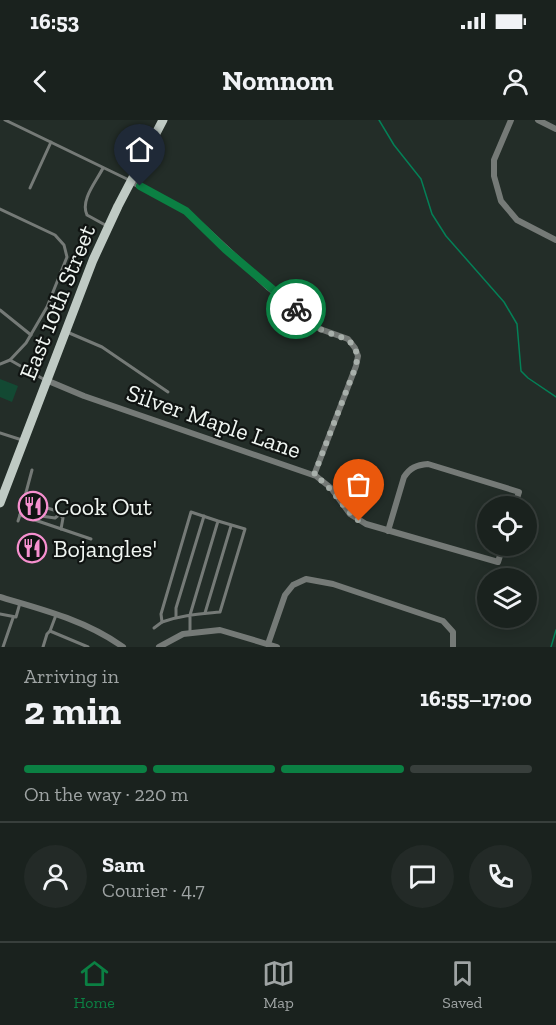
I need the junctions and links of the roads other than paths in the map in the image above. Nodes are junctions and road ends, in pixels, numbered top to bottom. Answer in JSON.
{"nodes":[{"id":1,"x":5,"y":120,"type":"edge"},
{"id":2,"x":163,"y":120,"type":"edge"},
{"id":3,"x":511,"y":120,"type":"edge"},
{"id":4,"x":538,"y":120,"type":"edge"},
{"id":5,"x":556,"y":129,"type":"edge"},
{"id":6,"x":51,"y":142,"type":"junction"},
{"id":7,"x":104,"y":168,"type":"junction"},
{"id":8,"x":131,"y":181,"type":"junction"},
{"id":9,"x":30,"y":188,"type":"dead end"},
{"id":10,"x":0,"y":209,"type":"edge"},
{"id":11,"x":109,"y":226,"type":"junction"},
{"id":12,"x":556,"y":240,"type":"edge"},
{"id":13,"x":0,"y":310,"type":"edge"},
{"id":14,"x":65,"y":332,"type":"junction"},
{"id":15,"x":30,"y":335,"type":"junction"},
{"id":16,"x":10,"y":360,"type":"junction"},
{"id":17,"x":0,"y":364,"type":"edge"},
{"id":18,"x":46,"y":380,"type":"junction"},
{"id":19,"x":168,"y":392,"type":"dead end"},
{"id":20,"x":0,"y":433,"type":"edge"},
{"id":21,"x":24,"y":440,"type":"junction"},
{"id":22,"x":32,"y":470,"type":"dead end"},
{"id":23,"x":314,"y":475,"type":"junction"},
{"id":24,"x":4,"y":481,"type":"edge"},
{"id":25,"x":518,"y":496,"type":"edge"},
{"id":26,"x":24,"y":501,"type":"junction"},
{"id":27,"x":0,"y":503,"type":"edge"},
{"id":28,"x":22,"y":510,"type":"junction"},
{"id":29,"x":60,"y":514,"type":"junction"},
{"id":30,"x":20,"y":515,"type":"junction"},
{"id":31,"x":204,"y":516,"type":"junction"},
{"id":32,"x":18,"y":521,"type":"dead end"},
{"id":33,"x":218,"y":521,"type":"junction"},
{"id":34,"x":231,"y":525,"type":"junction"},
{"id":35,"x":61,"y":529,"type":"junction"},
{"id":36,"x":388,"y":531,"type":"junction"},
{"id":37,"x":91,"y":538,"type":"dead end"},
{"id":38,"x":500,"y":556,"type":"edge"},
{"id":39,"x":0,"y":597,"type":"edge"},
{"id":40,"x":20,"y":603,"type":"junction"},
{"id":41,"x":205,"y":613,"type":"junction"},
{"id":42,"x":0,"y":614,"type":"edge"},
{"id":43,"x":56,"y":614,"type":"junction"},
{"id":44,"x":190,"y":615,"type":"junction"},
{"id":45,"x":176,"y":617,"type":"junction"},
{"id":46,"x":13,"y":618,"type":"junction"},
{"id":47,"x":162,"y":622,"type":"junction"},
{"id":48,"x":154,"y":628,"type":"dead end"},
{"id":49,"x":50,"y":631,"type":"junction"},
{"id":50,"x":190,"y":632,"type":"junction"},
{"id":51,"x":263,"y":645,"type":"edge"},
{"id":52,"x":3,"y":647,"type":"edge"},
{"id":53,"x":43,"y":647,"type":"edge"},
{"id":54,"x":88,"y":647,"type":"edge"},
{"id":55,"x":123,"y":647,"type":"edge"},
{"id":56,"x":159,"y":647,"type":"edge"},
{"id":57,"x":277,"y":647,"type":"edge"},
{"id":58,"x":453,"y":647,"type":"edge"}],
"edges":[{"from":1,"to":6,"type":"lane"},
{"from":2,"to":8,"type":"main road","name":"East 10th Street"},
{"from":3,"to":12,"type":"street"},
{"from":4,"to":5,"type":"street"},
{"from":6,"to":7,"type":"lane"},
{"from":6,"to":9,"type":"lane"},
{"from":7,"to":8,"type":"lane"},
{"from":7,"to":11,"type":"lane"},
{"from":8,"to":11,"type":"main road","name":"East 10th Street"},
{"from":8,"to":23,"type":"street"},
{"from":10,"to":15,"type":"lane"},
{"from":11,"to":14,"type":"main road","name":"East 10th Street"},
{"from":13,"to":15,"type":"lane"},
{"from":14,"to":18,"type":"main road","name":"East 10th Street"},
{"from":14,"to":19,"type":"lane"},
{"from":15,"to":16,"type":"lane"},
{"from":16,"to":17,"type":"lane"},
{"from":16,"to":18,"type":"lane"},
{"from":18,"to":21,"type":"main road","name":"East 10th Street"},
{"from":18,"to":23,"type":"street","name":"Silver Maple Lane"},
{"from":20,"to":21,"type":"lane"},
{"from":21,"to":24,"type":"main road","name":"East 10th Street"},
{"from":22,"to":26,"type":"lane"},
{"from":23,"to":36,"type":"street","name":"Silver Maple Lane"},
{"from":24,"to":27,"type":"main road","name":"East 10th Street"},
{"from":25,"to":36,"type":"street"},
{"from":26,"to":28,"type":"lane"},
{"from":26,"to":29,"type":"lane"},
{"from":28,"to":29,"type":"lane"},
{"from":28,"to":30,"type":"lane"},
{"from":29,"to":35,"type":"lane"},
{"from":30,"to":32,"type":"lane"},
{"from":30,"to":35,"type":"lane"},
{"from":31,"to":33,"type":"lane"},
{"from":31,"to":45,"type":"lane"},
{"from":31,"to":47,"type":"lane"},
{"from":33,"to":34,"type":"lane"},
{"from":33,"to":44,"type":"lane"},
{"from":34,"to":41,"type":"lane"},
{"from":34,"to":41,"type":"lane"},
{"from":35,"to":37,"type":"lane"},
{"from":36,"to":38,"type":"street","name":"Silver Maple Lane"},
{"from":39,"to":40,"type":"street"},
{"from":40,"to":43,"type":"street"},
{"from":40,"to":46,"type":"lane"},
{"from":41,"to":44,"type":"lane"},
{"from":42,"to":46,"type":"lane"},
{"from":43,"to":49,"type":"lane"},
{"from":43,"to":55,"type":"street"},
{"from":44,"to":45,"type":"lane"},
{"from":44,"to":50,"type":"lane"},
{"from":45,"to":47,"type":"lane"},
{"from":46,"to":52,"type":"lane"},
{"from":47,"to":48,"type":"lane"},
{"from":49,"to":53,"type":"lane"},
{"from":49,"to":54,"type":"lane"},
{"from":50,"to":51,"type":"street"},
{"from":50,"to":56,"type":"street"},
{"from":51,"to":57,"type":"street"},
{"from":51,"to":58,"type":"street"}]}
